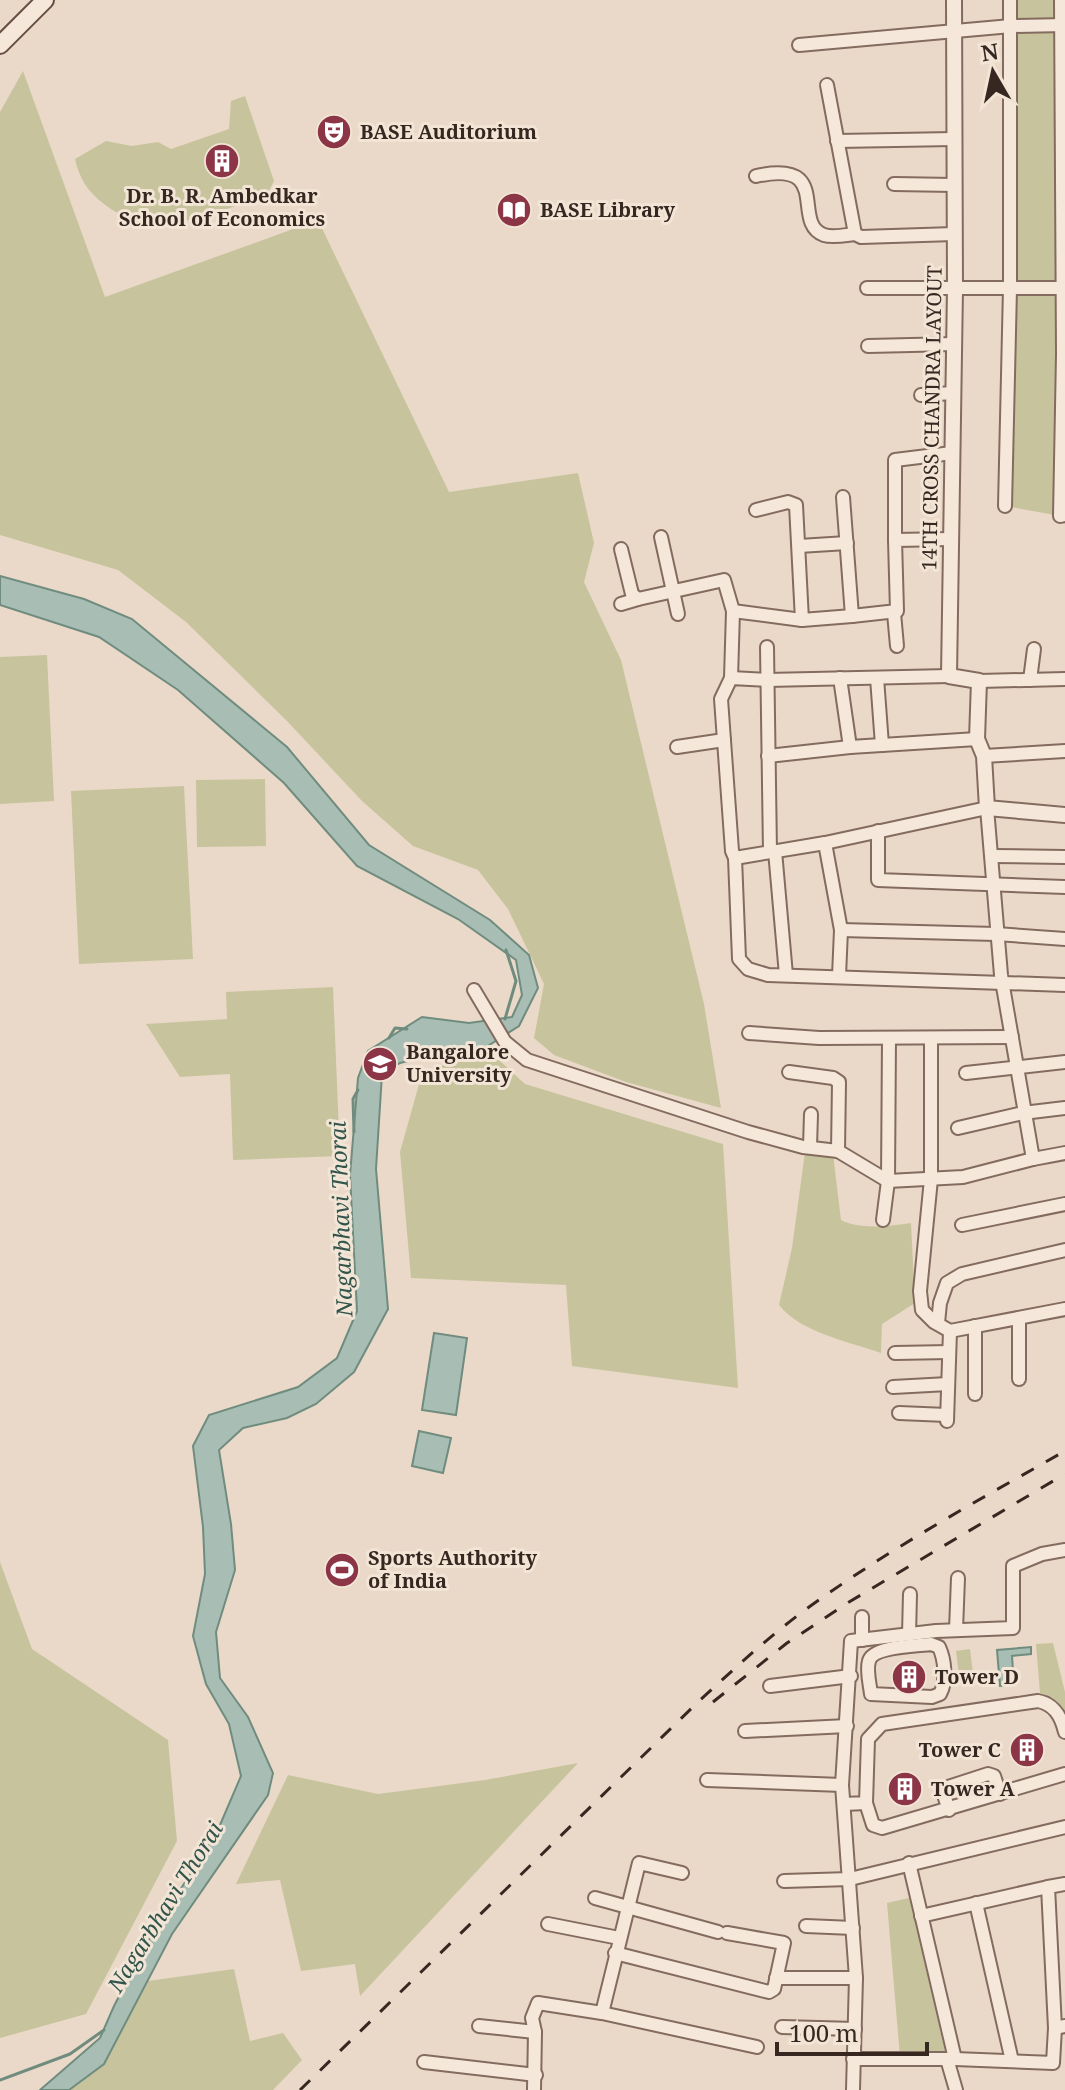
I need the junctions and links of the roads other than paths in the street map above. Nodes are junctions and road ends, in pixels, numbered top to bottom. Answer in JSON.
{"nodes":[{"id":1,"x":45,"y":0,"type":"edge"},
{"id":2,"x":954,"y":0,"type":"edge"},
{"id":3,"x":1010,"y":0,"type":"edge"},
{"id":4,"x":1061,"y":0,"type":"edge"},
{"id":5,"x":1063,"y":25,"type":"edge"},
{"id":6,"x":1011,"y":26,"type":"junction"},
{"id":7,"x":954,"y":30,"type":"junction"},
{"id":8,"x":0,"y":45,"type":"edge"},
{"id":9,"x":799,"y":45,"type":"dead end"},
{"id":10,"x":827,"y":85,"type":"dead end"},
{"id":11,"x":954,"y":139,"type":"junction"},
{"id":12,"x":837,"y":141,"type":"junction"},
{"id":13,"x":756,"y":176,"type":"dead end"},
{"id":14,"x":894,"y":184,"type":"dead end"},
{"id":15,"x":954,"y":185,"type":"junction"},
{"id":16,"x":855,"y":234,"type":"junction"},
{"id":17,"x":954,"y":234,"type":"junction"},
{"id":18,"x":867,"y":288,"type":"dead end"},
{"id":19,"x":1010,"y":288,"type":"junction"},
{"id":20,"x":1064,"y":288,"type":"edge"},
{"id":21,"x":955,"y":289,"type":"junction"},
{"id":22,"x":954,"y":344,"type":"junction"},
{"id":23,"x":868,"y":346,"type":"dead end"},
{"id":24,"x":1064,"y":354,"type":"edge"},
{"id":25,"x":953,"y":393,"type":"junction"},
{"id":26,"x":921,"y":395,"type":"dead end"},
{"id":27,"x":1063,"y":415,"type":"edge"},
{"id":28,"x":952,"y":453,"type":"junction"},
{"id":29,"x":1063,"y":460,"type":"edge"},
{"id":30,"x":843,"y":497,"type":"dead end"},
{"id":31,"x":1005,"y":506,"type":"dead end"},
{"id":32,"x":756,"y":510,"type":"dead end"},
{"id":33,"x":1065,"y":515,"type":"edge"},
{"id":34,"x":661,"y":537,"type":"dead end"},
{"id":35,"x":951,"y":539,"type":"junction"},
{"id":36,"x":895,"y":540,"type":"junction"},
{"id":37,"x":847,"y":543,"type":"junction"},
{"id":38,"x":799,"y":546,"type":"junction"},
{"id":39,"x":621,"y":549,"type":"dead end"},
{"id":40,"x":673,"y":590,"type":"junction"},
{"id":41,"x":638,"y":599,"type":"junction"},
{"id":42,"x":621,"y":604,"type":"dead end"},
{"id":43,"x":733,"y":611,"type":"junction"},
{"id":44,"x":894,"y":613,"type":"junction"},
{"id":45,"x":678,"y":614,"type":"dead end"},
{"id":46,"x":852,"y":616,"type":"junction"},
{"id":47,"x":802,"y":620,"type":"junction"},
{"id":48,"x":897,"y":646,"type":"dead end"},
{"id":49,"x":767,"y":647,"type":"dead end"},
{"id":50,"x":1034,"y":649,"type":"dead end"},
{"id":51,"x":949,"y":676,"type":"junction"},
{"id":52,"x":731,"y":678,"type":"junction"},
{"id":53,"x":840,"y":678,"type":"junction"},
{"id":54,"x":877,"y":678,"type":"junction"},
{"id":55,"x":1065,"y":679,"type":"edge"},
{"id":56,"x":767,"y":680,"type":"junction"},
{"id":57,"x":1030,"y":680,"type":"junction"},
{"id":58,"x":979,"y":681,"type":"junction"},
{"id":59,"x":977,"y":739,"type":"junction"},
{"id":60,"x":724,"y":740,"type":"junction"},
{"id":61,"x":882,"y":745,"type":"junction"},
{"id":62,"x":677,"y":747,"type":"dead end"},
{"id":63,"x":850,"y":747,"type":"junction"},
{"id":64,"x":1065,"y":751,"type":"edge"},
{"id":65,"x":768,"y":756,"type":"junction"},
{"id":66,"x":984,"y":756,"type":"junction"},
{"id":67,"x":987,"y":808,"type":"junction"},
{"id":68,"x":1065,"y":815,"type":"edge"},
{"id":69,"x":878,"y":831,"type":"junction"},
{"id":70,"x":825,"y":843,"type":"junction"},
{"id":71,"x":773,"y":852,"type":"junction"},
{"id":72,"x":992,"y":856,"type":"junction"},
{"id":73,"x":1065,"y":857,"type":"edge"},
{"id":74,"x":735,"y":858,"type":"junction"},
{"id":75,"x":995,"y":886,"type":"junction"},
{"id":76,"x":1065,"y":887,"type":"edge"},
{"id":77,"x":841,"y":930,"type":"junction"},
{"id":78,"x":996,"y":934,"type":"junction"},
{"id":79,"x":1065,"y":939,"type":"edge"},
{"id":80,"x":786,"y":975,"type":"junction"},
{"id":81,"x":839,"y":976,"type":"junction"},
{"id":82,"x":1004,"y":984,"type":"junction"},
{"id":83,"x":1065,"y":985,"type":"edge"},
{"id":84,"x":474,"y":990,"type":"dead end"},
{"id":85,"x":749,"y":1033,"type":"dead end"},
{"id":86,"x":1012,"y":1037,"type":"junction"},
{"id":87,"x":889,"y":1038,"type":"junction"},
{"id":88,"x":931,"y":1038,"type":"junction"},
{"id":89,"x":1065,"y":1062,"type":"edge"},
{"id":90,"x":1016,"y":1065,"type":"junction"},
{"id":91,"x":789,"y":1072,"type":"dead end"},
{"id":92,"x":966,"y":1073,"type":"dead end"},
{"id":93,"x":1065,"y":1108,"type":"edge"},
{"id":94,"x":1023,"y":1113,"type":"junction"},
{"id":95,"x":811,"y":1114,"type":"dead end"},
{"id":96,"x":958,"y":1128,"type":"dead end"},
{"id":97,"x":810,"y":1147,"type":"junction"},
{"id":98,"x":838,"y":1151,"type":"junction"},
{"id":99,"x":1065,"y":1153,"type":"edge"},
{"id":100,"x":1033,"y":1159,"type":"junction"},
{"id":101,"x":931,"y":1179,"type":"junction"},
{"id":102,"x":888,"y":1181,"type":"junction"},
{"id":103,"x":1065,"y":1204,"type":"edge"},
{"id":104,"x":883,"y":1220,"type":"dead end"},
{"id":105,"x":962,"y":1225,"type":"dead end"},
{"id":106,"x":1065,"y":1250,"type":"edge"},
{"id":107,"x":1065,"y":1309,"type":"edge"},
{"id":108,"x":1019,"y":1318,"type":"junction"},
{"id":109,"x":938,"y":1323,"type":"junction"},
{"id":110,"x":975,"y":1326,"type":"junction"},
{"id":111,"x":950,"y":1331,"type":"junction"},
{"id":112,"x":949,"y":1352,"type":"junction"},
{"id":113,"x":895,"y":1353,"type":"dead end"},
{"id":114,"x":1019,"y":1379,"type":"dead end"},
{"id":115,"x":948,"y":1384,"type":"junction"},
{"id":116,"x":893,"y":1387,"type":"dead end"},
{"id":117,"x":975,"y":1394,"type":"dead end"},
{"id":118,"x":899,"y":1413,"type":"dead end"},
{"id":119,"x":1065,"y":1550,"type":"edge"},
{"id":120,"x":958,"y":1578,"type":"dead end"},
{"id":121,"x":910,"y":1594,"type":"dead end"},
{"id":122,"x":862,"y":1617,"type":"dead end"},
{"id":123,"x":956,"y":1630,"type":"junction"},
{"id":124,"x":909,"y":1635,"type":"junction"},
{"id":125,"x":862,"y":1640,"type":"junction"},
{"id":126,"x":851,"y":1676,"type":"junction"},
{"id":127,"x":770,"y":1686,"type":"dead end"},
{"id":128,"x":849,"y":1693,"type":"junction"},
{"id":129,"x":871,"y":1694,"type":"junction"},
{"id":130,"x":847,"y":1726,"type":"junction"},
{"id":131,"x":745,"y":1731,"type":"dead end"},
{"id":132,"x":1065,"y":1732,"type":"edge"},
{"id":133,"x":845,"y":1751,"type":"junction"},
{"id":134,"x":866,"y":1752,"type":"junction"},
{"id":135,"x":1065,"y":1774,"type":"edge"},
{"id":136,"x":707,"y":1780,"type":"dead end"},
{"id":137,"x":842,"y":1785,"type":"junction"},
{"id":138,"x":1000,"y":1794,"type":"junction"},
{"id":139,"x":866,"y":1803,"type":"junction"},
{"id":140,"x":844,"y":1804,"type":"junction"},
{"id":141,"x":949,"y":1810,"type":"junction"},
{"id":142,"x":869,"y":1820,"type":"junction"},
{"id":143,"x":845,"y":1824,"type":"junction"},
{"id":144,"x":1065,"y":1827,"type":"edge"},
{"id":145,"x":909,"y":1863,"type":"junction"},
{"id":146,"x":682,"y":1873,"type":"dead end"},
{"id":147,"x":850,"y":1879,"type":"junction"},
{"id":148,"x":784,"y":1881,"type":"dead end"},
{"id":149,"x":1065,"y":1884,"type":"edge"},
{"id":150,"x":1048,"y":1887,"type":"junction"},
{"id":151,"x":595,"y":1898,"type":"dead end"},
{"id":152,"x":976,"y":1903,"type":"junction"},
{"id":153,"x":628,"y":1907,"type":"junction"},
{"id":154,"x":921,"y":1916,"type":"junction"},
{"id":155,"x":548,"y":1924,"type":"dead end"},
{"id":156,"x":806,"y":1926,"type":"dead end"},
{"id":157,"x":853,"y":1928,"type":"junction"},
{"id":158,"x":619,"y":1938,"type":"junction"},
{"id":159,"x":615,"y":1953,"type":"junction"},
{"id":160,"x":776,"y":1978,"type":"junction"},
{"id":161,"x":856,"y":1978,"type":"junction"},
{"id":162,"x":602,"y":2013,"type":"junction"},
{"id":163,"x":479,"y":2026,"type":"dead end"},
{"id":164,"x":782,"y":2027,"type":"dead end"},
{"id":165,"x":1060,"y":2027,"type":"edge"},
{"id":166,"x":855,"y":2029,"type":"junction"},
{"id":167,"x":535,"y":2032,"type":"junction"},
{"id":168,"x":757,"y":2047,"type":"dead end"},
{"id":169,"x":853,"y":2059,"type":"junction"},
{"id":170,"x":951,"y":2059,"type":"junction"},
{"id":171,"x":1012,"y":2061,"type":"junction"},
{"id":172,"x":424,"y":2062,"type":"dead end"},
{"id":173,"x":536,"y":2075,"type":"junction"},
{"id":174,"x":534,"y":2090,"type":"edge"},
{"id":175,"x":853,"y":2090,"type":"edge"},
{"id":176,"x":956,"y":2090,"type":"edge"}],
"edges":[{"from":1,"to":8,"type":"main road"},
{"from":2,"to":7,"type":"street","name":"14TH CROSS CHANDRA LAYOUT"},
{"from":3,"to":6,"type":"street"},
{"from":4,"to":5,"type":"street"},
{"from":5,"to":6,"type":"street"},
{"from":5,"to":20,"type":"street"},
{"from":6,"to":7,"type":"street"},
{"from":6,"to":19,"type":"street"},
{"from":7,"to":9,"type":"street"},
{"from":7,"to":11,"type":"street","name":"14TH CROSS CHANDRA LAYOUT"},
{"from":10,"to":12,"type":"street"},
{"from":11,"to":12,"type":"street"},
{"from":11,"to":15,"type":"street","name":"14TH CROSS CHANDRA LAYOUT"},
{"from":12,"to":16,"type":"street"},
{"from":13,"to":16,"type":"street"},
{"from":14,"to":15,"type":"street"},
{"from":15,"to":17,"type":"street","name":"14TH CROSS CHANDRA LAYOUT"},
{"from":16,"to":17,"type":"street"},
{"from":17,"to":21,"type":"street","name":"14TH CROSS CHANDRA LAYOUT"},
{"from":18,"to":21,"type":"street"},
{"from":19,"to":20,"type":"street"},
{"from":19,"to":21,"type":"street"},
{"from":19,"to":31,"type":"street"},
{"from":20,"to":24,"type":"street"},
{"from":21,"to":22,"type":"street","name":"14TH CROSS CHANDRA LAYOUT"},
{"from":22,"to":23,"type":"street"},
{"from":22,"to":25,"type":"street","name":"14TH CROSS CHANDRA LAYOUT"},
{"from":24,"to":27,"type":"street"},
{"from":25,"to":26,"type":"street"},
{"from":25,"to":28,"type":"street","name":"14TH CROSS CHANDRA LAYOUT"},
{"from":27,"to":29,"type":"street"},
{"from":28,"to":35,"type":"street","name":"14TH CROSS CHANDRA LAYOUT"},
{"from":28,"to":36,"type":"street"},
{"from":29,"to":33,"type":"street"},
{"from":30,"to":37,"type":"street"},
{"from":32,"to":38,"type":"street"},
{"from":34,"to":40,"type":"street"},
{"from":35,"to":36,"type":"street"},
{"from":35,"to":51,"type":"street","name":"14TH CROSS CHANDRA LAYOUT"},
{"from":36,"to":44,"type":"street"},
{"from":37,"to":38,"type":"street"},
{"from":37,"to":46,"type":"street"},
{"from":38,"to":47,"type":"street"},
{"from":39,"to":41,"type":"street"},
{"from":40,"to":41,"type":"street"},
{"from":40,"to":43,"type":"street"},
{"from":40,"to":45,"type":"street"},
{"from":41,"to":42,"type":"street"},
{"from":43,"to":47,"type":"street"},
{"from":43,"to":52,"type":"street"},
{"from":44,"to":46,"type":"street"},
{"from":44,"to":48,"type":"street"},
{"from":46,"to":47,"type":"street"},
{"from":49,"to":56,"type":"street"},
{"from":50,"to":57,"type":"street"},
{"from":51,"to":54,"type":"street"},
{"from":51,"to":58,"type":"street"},
{"from":52,"to":56,"type":"street"},
{"from":52,"to":60,"type":"street"},
{"from":53,"to":54,"type":"street"},
{"from":53,"to":56,"type":"street"},
{"from":53,"to":63,"type":"street"},
{"from":54,"to":61,"type":"street"},
{"from":55,"to":57,"type":"street"},
{"from":56,"to":65,"type":"street"},
{"from":57,"to":58,"type":"street"},
{"from":58,"to":59,"type":"street"},
{"from":59,"to":61,"type":"street"},
{"from":59,"to":66,"type":"street"},
{"from":60,"to":62,"type":"street"},
{"from":60,"to":74,"type":"street"},
{"from":61,"to":63,"type":"street"},
{"from":63,"to":65,"type":"street"},
{"from":64,"to":66,"type":"street"},
{"from":65,"to":71,"type":"street"},
{"from":66,"to":67,"type":"street"},
{"from":67,"to":68,"type":"street"},
{"from":67,"to":69,"type":"street"},
{"from":67,"to":72,"type":"street"},
{"from":69,"to":70,"type":"street"},
{"from":69,"to":75,"type":"street"},
{"from":70,"to":71,"type":"street"},
{"from":70,"to":77,"type":"street"},
{"from":71,"to":74,"type":"street"},
{"from":71,"to":80,"type":"street"},
{"from":72,"to":73,"type":"street"},
{"from":72,"to":75,"type":"street"},
{"from":74,"to":80,"type":"street"},
{"from":75,"to":76,"type":"street"},
{"from":75,"to":78,"type":"street"},
{"from":77,"to":78,"type":"street"},
{"from":77,"to":81,"type":"street"},
{"from":78,"to":79,"type":"street"},
{"from":78,"to":82,"type":"street"},
{"from":80,"to":81,"type":"street"},
{"from":81,"to":82,"type":"street"},
{"from":82,"to":83,"type":"street"},
{"from":82,"to":86,"type":"street"},
{"from":84,"to":97,"type":"street"},
{"from":85,"to":87,"type":"street"},
{"from":86,"to":88,"type":"street"},
{"from":86,"to":90,"type":"street"},
{"from":87,"to":88,"type":"street"},
{"from":87,"to":102,"type":"street"},
{"from":88,"to":101,"type":"street"},
{"from":89,"to":90,"type":"street"},
{"from":90,"to":92,"type":"street"},
{"from":90,"to":94,"type":"street"},
{"from":91,"to":98,"type":"street"},
{"from":93,"to":94,"type":"street"},
{"from":94,"to":96,"type":"street"},
{"from":94,"to":100,"type":"street"},
{"from":95,"to":97,"type":"street"},
{"from":97,"to":98,"type":"street"},
{"from":98,"to":102,"type":"street"},
{"from":99,"to":100,"type":"street"},
{"from":100,"to":101,"type":"street"},
{"from":101,"to":102,"type":"street"},
{"from":101,"to":109,"type":"street"},
{"from":102,"to":104,"type":"street"},
{"from":103,"to":105,"type":"street"},
{"from":106,"to":109,"type":"street"},
{"from":107,"to":108,"type":"street"},
{"from":108,"to":110,"type":"street"},
{"from":108,"to":114,"type":"street"},
{"from":109,"to":111,"type":"street"},
{"from":110,"to":111,"type":"street"},
{"from":110,"to":117,"type":"street"},
{"from":111,"to":112,"type":"street"},
{"from":112,"to":113,"type":"street"},
{"from":112,"to":115,"type":"street"},
{"from":115,"to":116,"type":"street"},
{"from":115,"to":118,"type":"street"},
{"from":119,"to":123,"type":"street"},
{"from":120,"to":123,"type":"street"},
{"from":121,"to":124,"type":"street"},
{"from":122,"to":125,"type":"street"},
{"from":123,"to":124,"type":"street"},
{"from":124,"to":125,"type":"street"},
{"from":125,"to":126,"type":"street"},
{"from":126,"to":127,"type":"street"},
{"from":126,"to":128,"type":"street"},
{"from":128,"to":129,"type":"street"},
{"from":128,"to":130,"type":"street"},
{"from":129,"to":129,"type":"street"},
{"from":130,"to":131,"type":"street"},
{"from":130,"to":133,"type":"street"},
{"from":132,"to":134,"type":"street"},
{"from":133,"to":134,"type":"street"},
{"from":133,"to":137,"type":"street"},
{"from":134,"to":139,"type":"street"},
{"from":135,"to":138,"type":"street"},
{"from":136,"to":137,"type":"street"},
{"from":137,"to":140,"type":"street"},
{"from":138,"to":141,"type":"street"},
{"from":138,"to":141,"type":"street"},
{"from":139,"to":140,"type":"street"},
{"from":139,"to":142,"type":"street"},
{"from":140,"to":143,"type":"street"},
{"from":141,"to":142,"type":"street"},
{"from":142,"to":143,"type":"street"},
{"from":143,"to":147,"type":"street"},
{"from":144,"to":145,"type":"street"},
{"from":145,"to":147,"type":"street"},
{"from":145,"to":154,"type":"street"},
{"from":146,"to":153,"type":"street"},
{"from":147,"to":148,"type":"street"},
{"from":147,"to":157,"type":"street"},
{"from":149,"to":150,"type":"street"},
{"from":150,"to":152,"type":"street"},
{"from":150,"to":165,"type":"street"},
{"from":151,"to":153,"type":"street"},
{"from":152,"to":154,"type":"street"},
{"from":152,"to":171,"type":"street"},
{"from":153,"to":158,"type":"street"},
{"from":153,"to":160,"type":"street"},
{"from":154,"to":170,"type":"street"},
{"from":155,"to":158,"type":"street"},
{"from":156,"to":157,"type":"street"},
{"from":157,"to":161,"type":"street"},
{"from":158,"to":159,"type":"street"},
{"from":159,"to":160,"type":"street"},
{"from":159,"to":162,"type":"street"},
{"from":160,"to":161,"type":"street"},
{"from":161,"to":166,"type":"street"},
{"from":162,"to":167,"type":"street"},
{"from":162,"to":168,"type":"street"},
{"from":163,"to":167,"type":"street"},
{"from":164,"to":166,"type":"street"},
{"from":165,"to":171,"type":"street"},
{"from":166,"to":169,"type":"street"},
{"from":167,"to":173,"type":"street"},
{"from":169,"to":170,"type":"street"},
{"from":169,"to":175,"type":"street"},
{"from":170,"to":171,"type":"street"},
{"from":170,"to":176,"type":"street"},
{"from":172,"to":173,"type":"street"},
{"from":173,"to":174,"type":"street"}]}
